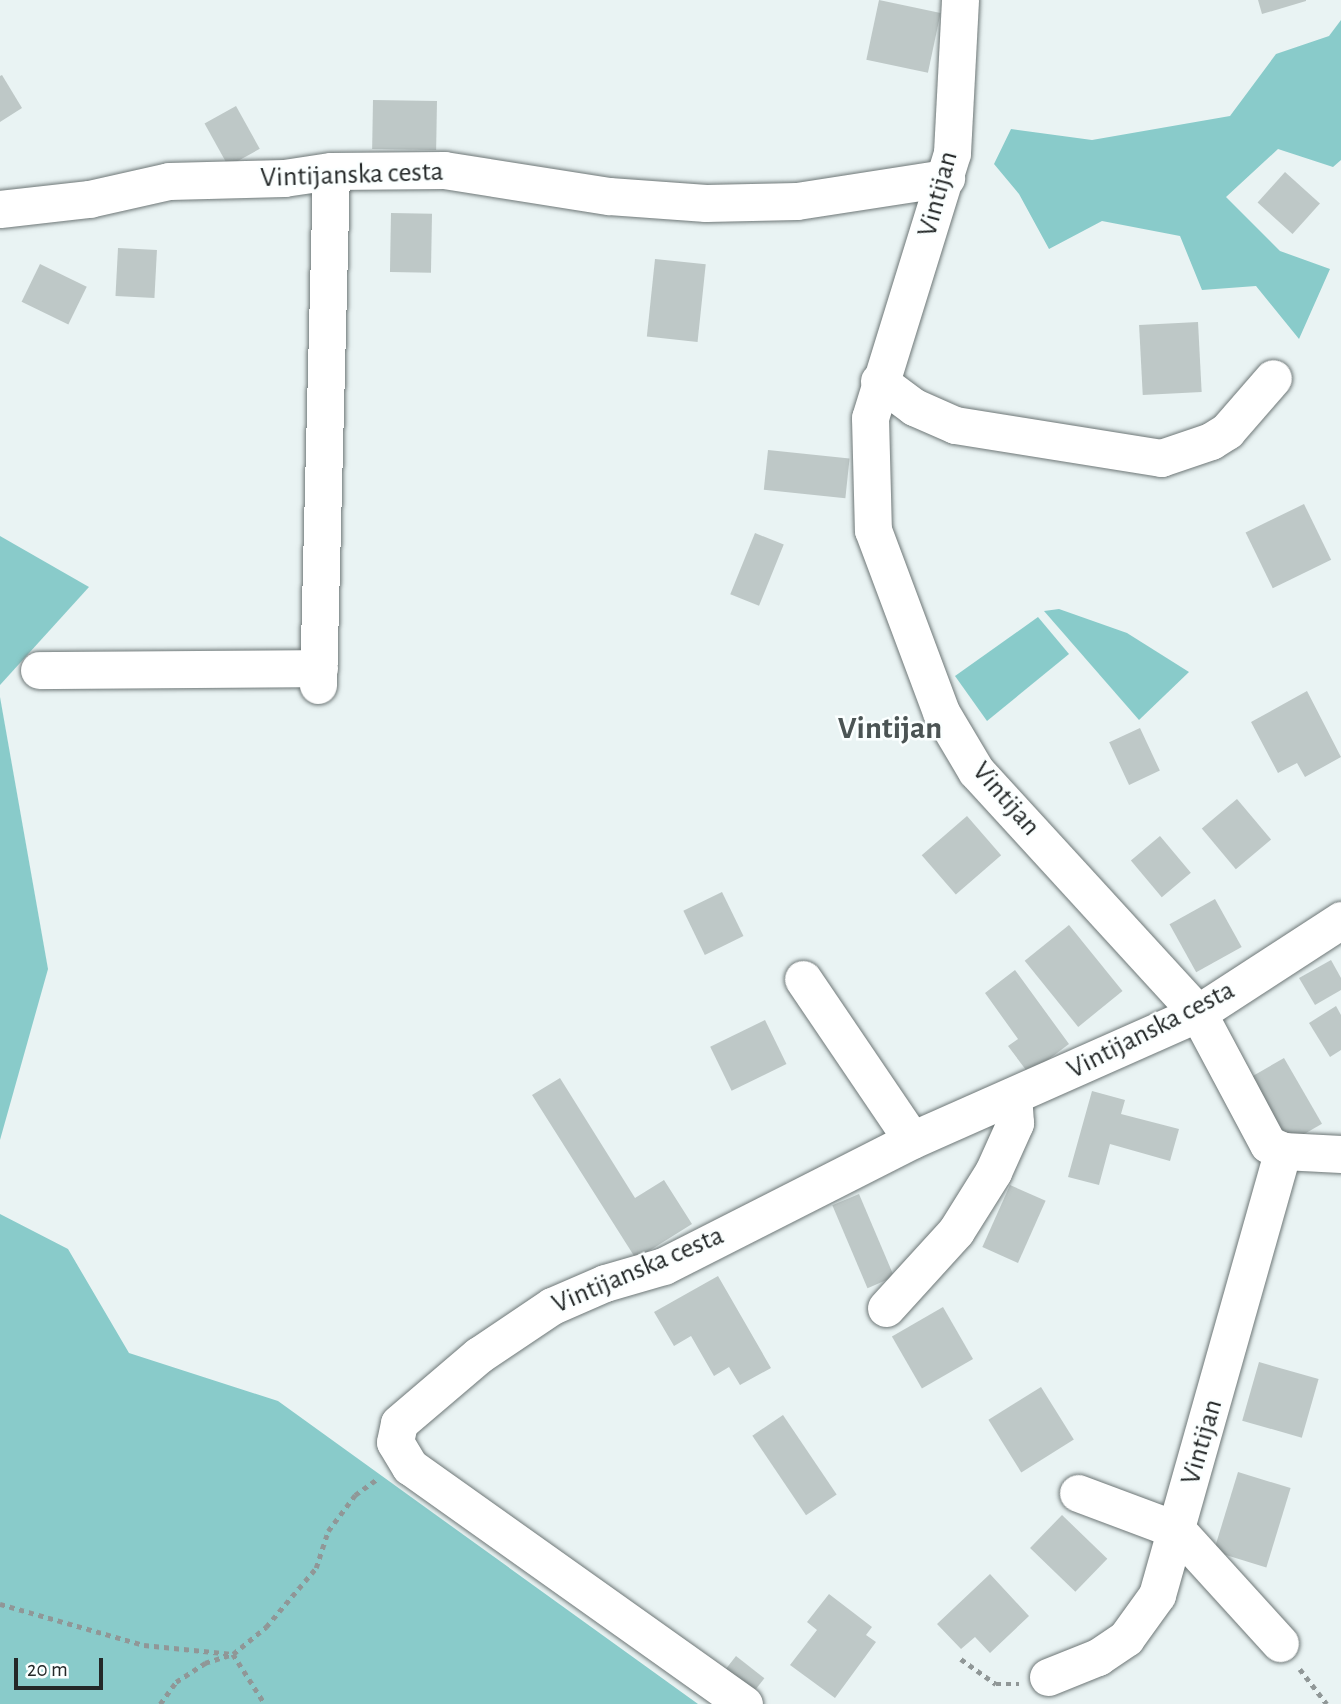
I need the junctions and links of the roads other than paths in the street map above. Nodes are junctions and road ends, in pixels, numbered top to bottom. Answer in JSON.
{"nodes":[{"id":1,"x":960,"y":0,"type":"edge"},
{"id":2,"x":331,"y":171,"type":"junction"},
{"id":3,"x":946,"y":178,"type":"junction"},
{"id":4,"x":0,"y":209,"type":"edge"},
{"id":5,"x":1273,"y":378,"type":"dead end"},
{"id":6,"x":879,"y":381,"type":"junction"},
{"id":7,"x":39,"y":670,"type":"dead end"},
{"id":8,"x":1341,"y":920,"type":"edge"},
{"id":9,"x":803,"y":979,"type":"dead end"},
{"id":10,"x":1198,"y":1013,"type":"junction"},
{"id":11,"x":1013,"y":1097,"type":"junction"},
{"id":12,"x":912,"y":1140,"type":"junction"},
{"id":13,"x":1283,"y":1152,"type":"junction"},
{"id":14,"x":1341,"y":1154,"type":"edge"},
{"id":15,"x":886,"y":1308,"type":"dead end"},
{"id":16,"x":1078,"y":1493,"type":"dead end"},
{"id":17,"x":1177,"y":1530,"type":"junction"},
{"id":18,"x":1280,"y":1643,"type":"road end"},
{"id":19,"x":1048,"y":1677,"type":"road end"},
{"id":20,"x":744,"y":1704,"type":"edge"}],
"edges":[{"from":1,"to":3,"type":"street","name":"Vintijan"},
{"from":2,"to":3,"type":"street","name":"Vintijanska cesta"},
{"from":2,"to":4,"type":"street","name":"Vintijanska cesta"},
{"from":2,"to":7,"type":"street"},
{"from":3,"to":6,"type":"street","name":"Vintijan"},
{"from":5,"to":6,"type":"street"},
{"from":6,"to":10,"type":"street","name":"Vintijan"},
{"from":8,"to":10,"type":"street","name":"Vintijanska cesta"},
{"from":9,"to":12,"type":"street"},
{"from":10,"to":11,"type":"street","name":"Vintijanska cesta"},
{"from":10,"to":13,"type":"street","name":"Vintijan"},
{"from":11,"to":12,"type":"street","name":"Vintijanska cesta"},
{"from":11,"to":15,"type":"street"},
{"from":12,"to":20,"type":"street","name":"Vintijanska cesta"},
{"from":13,"to":14,"type":"street"},
{"from":13,"to":17,"type":"street","name":"Vintijan"},
{"from":16,"to":17,"type":"street"},
{"from":17,"to":18,"type":"street"},
{"from":17,"to":19,"type":"street","name":"Vintijan"}]}
